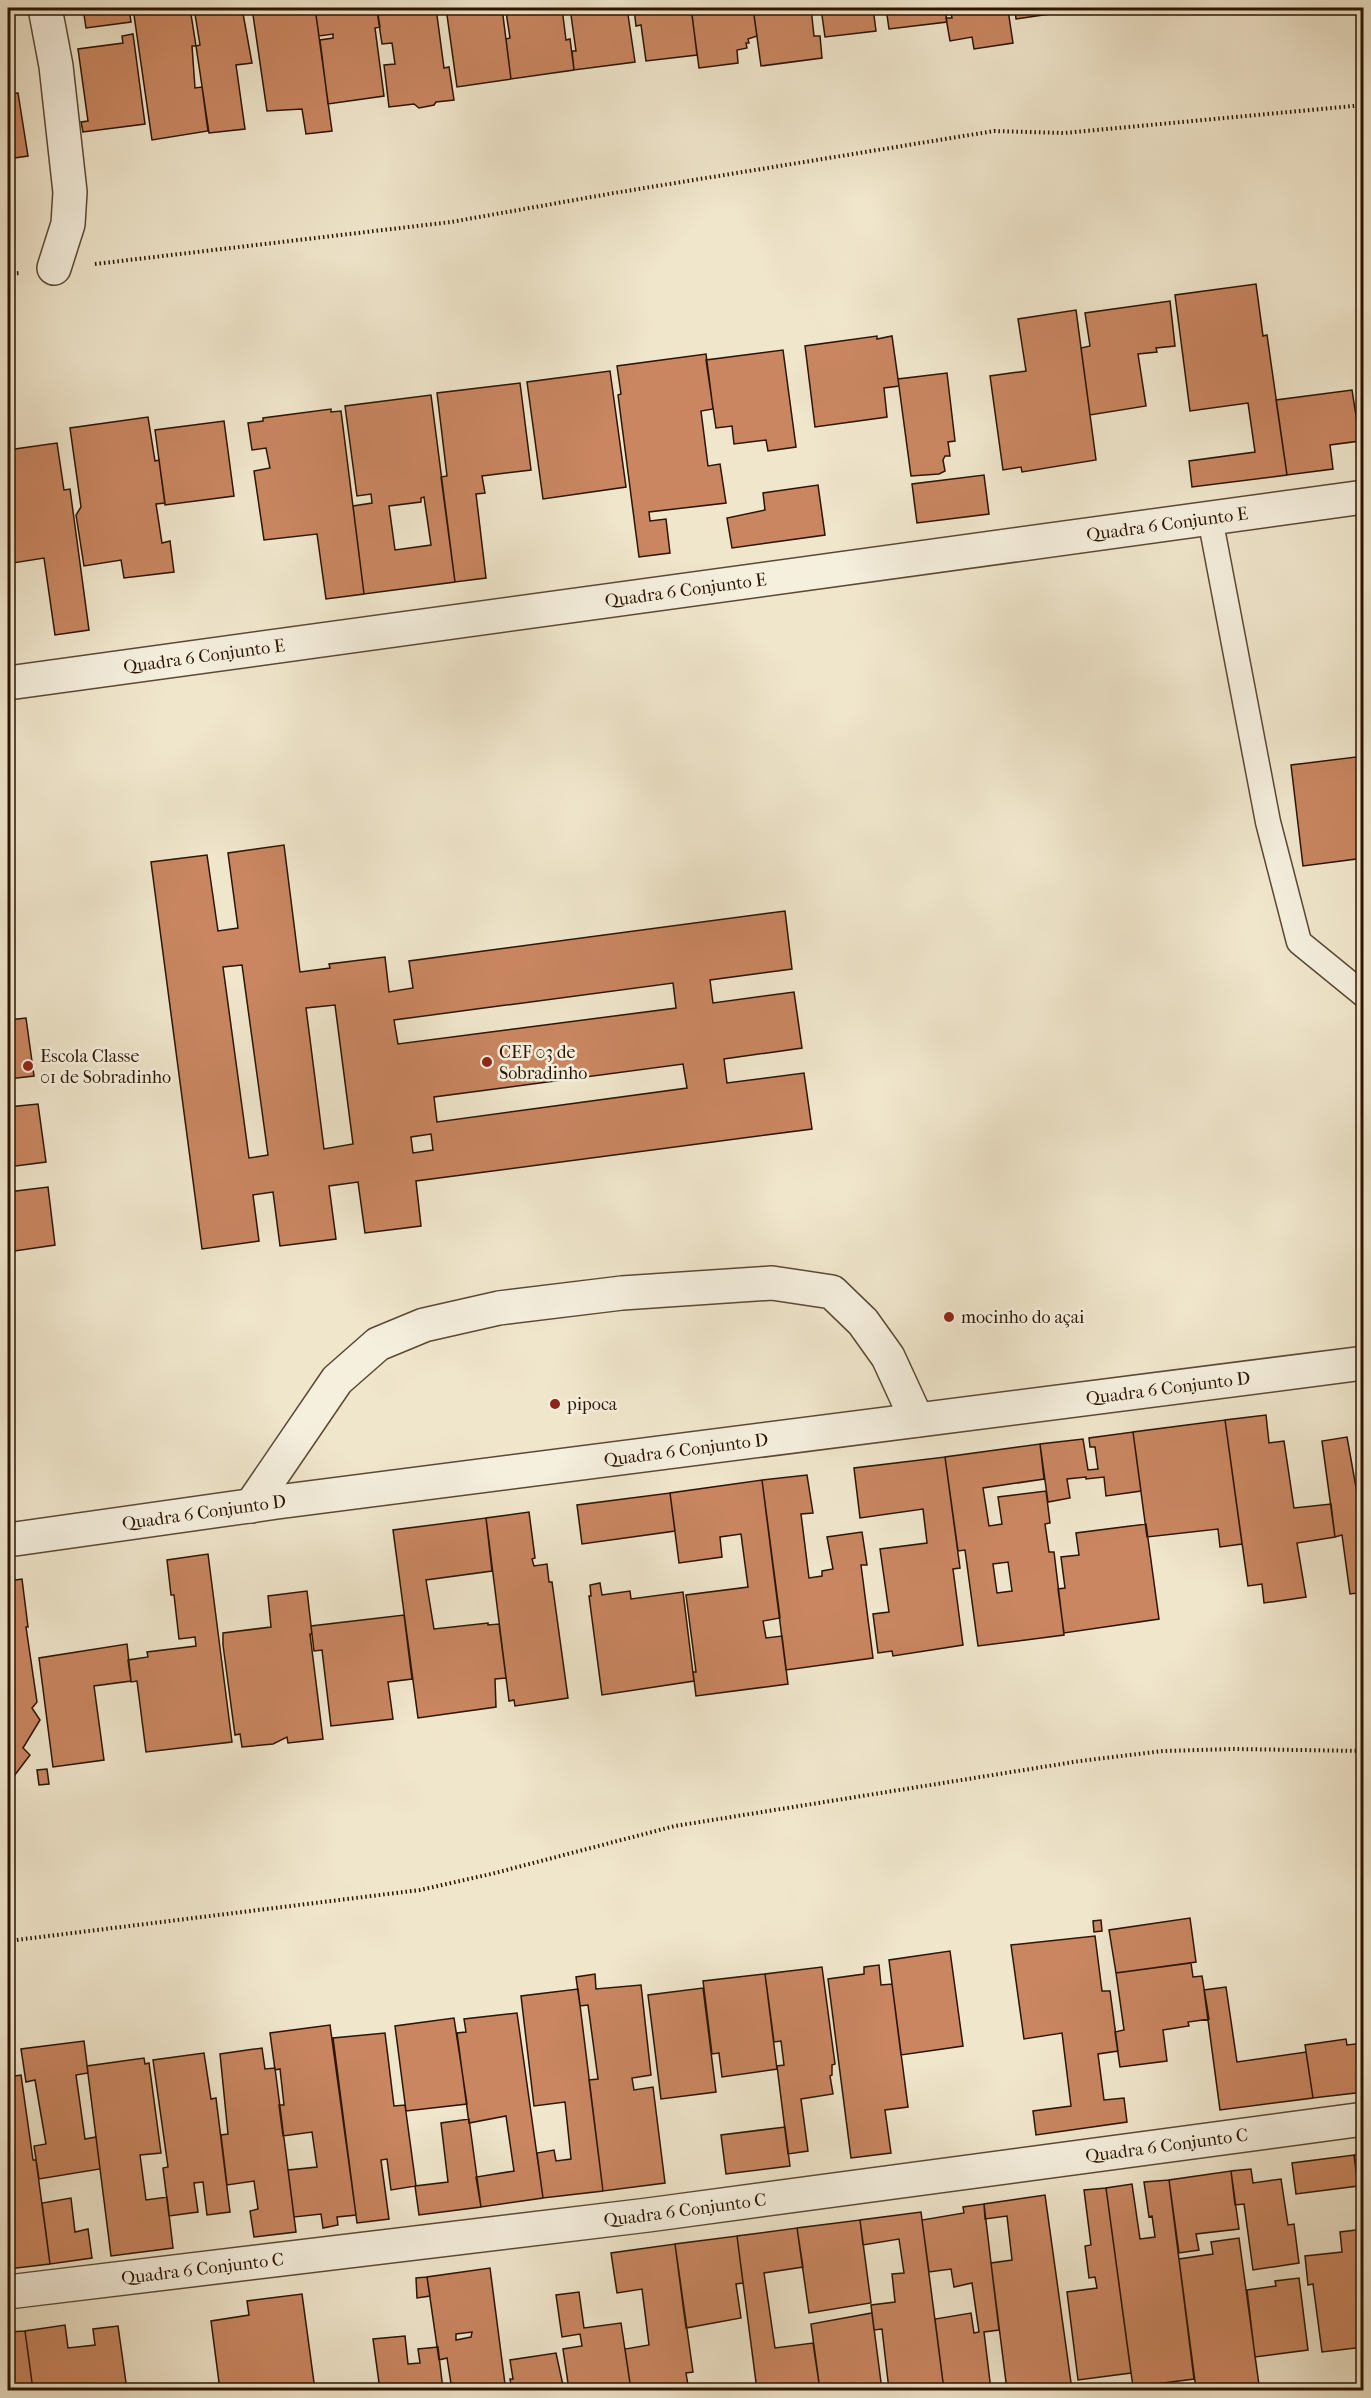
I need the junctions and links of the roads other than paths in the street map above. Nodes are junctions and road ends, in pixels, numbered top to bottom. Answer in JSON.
{"nodes":[{"id":1,"x":45,"y":8,"type":"edge"},
{"id":2,"x":54,"y":268,"type":"road end"},
{"id":3,"x":1364,"y":497,"type":"edge"},
{"id":4,"x":1210,"y":518,"type":"junction"},
{"id":5,"x":8,"y":683,"type":"edge"},
{"id":6,"x":1364,"y":994,"type":"edge"},
{"id":7,"x":1364,"y":1363,"type":"edge"},
{"id":8,"x":917,"y":1420,"type":"junction"},
{"id":9,"x":251,"y":1506,"type":"junction"},
{"id":10,"x":8,"y":1540,"type":"edge"},
{"id":11,"x":1364,"y":2119,"type":"edge"},
{"id":12,"x":8,"y":2292,"type":"edge"}],
"edges":[{"from":1,"to":2,"type":"street"},
{"from":3,"to":4,"type":"street","name":"Quadra 6 Conjunto E"},
{"from":4,"to":5,"type":"street","name":"Quadra 6 Conjunto E"},
{"from":4,"to":6,"type":"lane"},
{"from":7,"to":8,"type":"street","name":"Quadra 6 Conjunto D"},
{"from":8,"to":9,"type":"street","name":"Quadra 6 Conjunto D"},
{"from":8,"to":9,"type":"street"},
{"from":9,"to":10,"type":"street","name":"Quadra 6 Conjunto D"},
{"from":11,"to":12,"type":"street","name":"Quadra 6 Conjunto C"}]}
